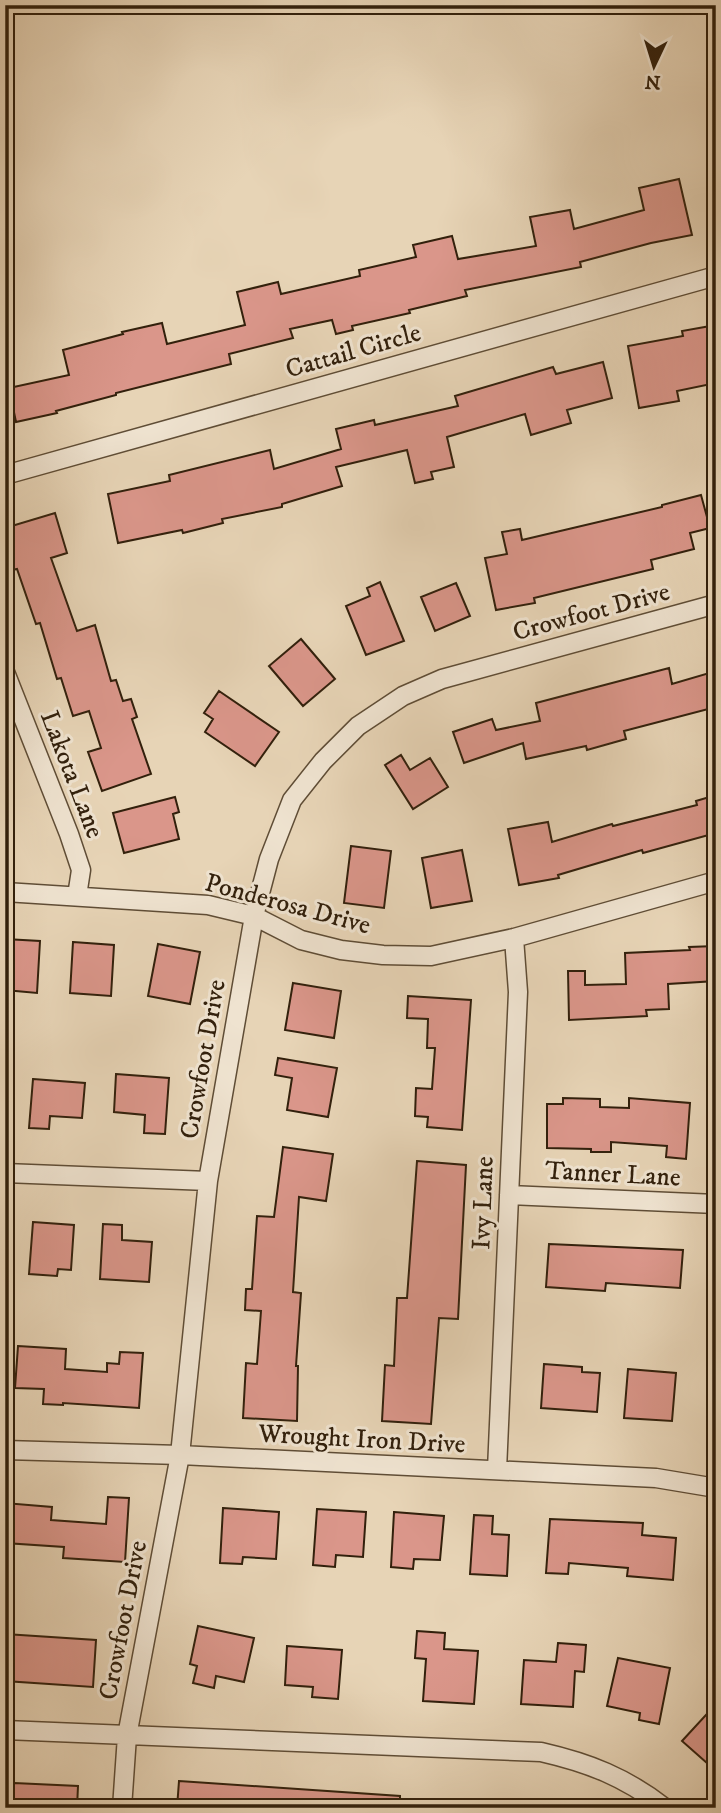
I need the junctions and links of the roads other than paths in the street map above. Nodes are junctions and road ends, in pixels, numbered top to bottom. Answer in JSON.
{"nodes":[{"id":1,"x":716,"y":276,"type":"edge"},
{"id":2,"x":5,"y":475,"type":"edge"},
{"id":3,"x":716,"y":604,"type":"edge"},
{"id":4,"x":5,"y":672,"type":"edge"},
{"id":5,"x":716,"y":881,"type":"edge"},
{"id":6,"x":5,"y":892,"type":"edge"},
{"id":7,"x":77,"y":896,"type":"junction"},
{"id":8,"x":254,"y":916,"type":"junction"},
{"id":9,"x":514,"y":938,"type":"junction"},
{"id":10,"x":5,"y":1173,"type":"edge"},
{"id":11,"x":208,"y":1181,"type":"junction"},
{"id":12,"x":509,"y":1195,"type":"junction"},
{"id":13,"x":716,"y":1204,"type":"edge"},
{"id":14,"x":5,"y":1450,"type":"edge"},
{"id":15,"x":180,"y":1455,"type":"junction"},
{"id":16,"x":497,"y":1470,"type":"junction"},
{"id":17,"x":716,"y":1488,"type":"edge"},
{"id":18,"x":5,"y":1730,"type":"edge"},
{"id":19,"x":127,"y":1736,"type":"junction"},
{"id":20,"x":122,"y":1808,"type":"edge"},
{"id":21,"x":665,"y":1808,"type":"edge"}],
"edges":[{"from":1,"to":2,"type":"street","name":"Cattail Circle"},
{"from":3,"to":8,"type":"street","name":"Crowfoot Drive"},
{"from":4,"to":7,"type":"street","name":"Lakota Lane"},
{"from":5,"to":9,"type":"street","name":"Ponderosa Drive"},
{"from":6,"to":7,"type":"street","name":"Ponderosa Drive"},
{"from":7,"to":8,"type":"street","name":"Ponderosa Drive"},
{"from":8,"to":9,"type":"street","name":"Ponderosa Drive"},
{"from":8,"to":11,"type":"street","name":"Crowfoot Drive"},
{"from":9,"to":12,"type":"street","name":"Ivy Lane"},
{"from":10,"to":11,"type":"street"},
{"from":11,"to":15,"type":"street","name":"Crowfoot Drive"},
{"from":12,"to":13,"type":"street","name":"Tanner Lane"},
{"from":12,"to":16,"type":"street","name":"Ivy Lane"},
{"from":14,"to":15,"type":"street","name":"Wrought Iron Drive"},
{"from":15,"to":16,"type":"street","name":"Wrought Iron Drive"},
{"from":15,"to":19,"type":"street","name":"Crowfoot Drive"},
{"from":16,"to":17,"type":"street","name":"Wrought Iron Drive"},
{"from":18,"to":19,"type":"street"},
{"from":19,"to":20,"type":"street","name":"Crowfoot Drive"},
{"from":19,"to":21,"type":"street"}]}
